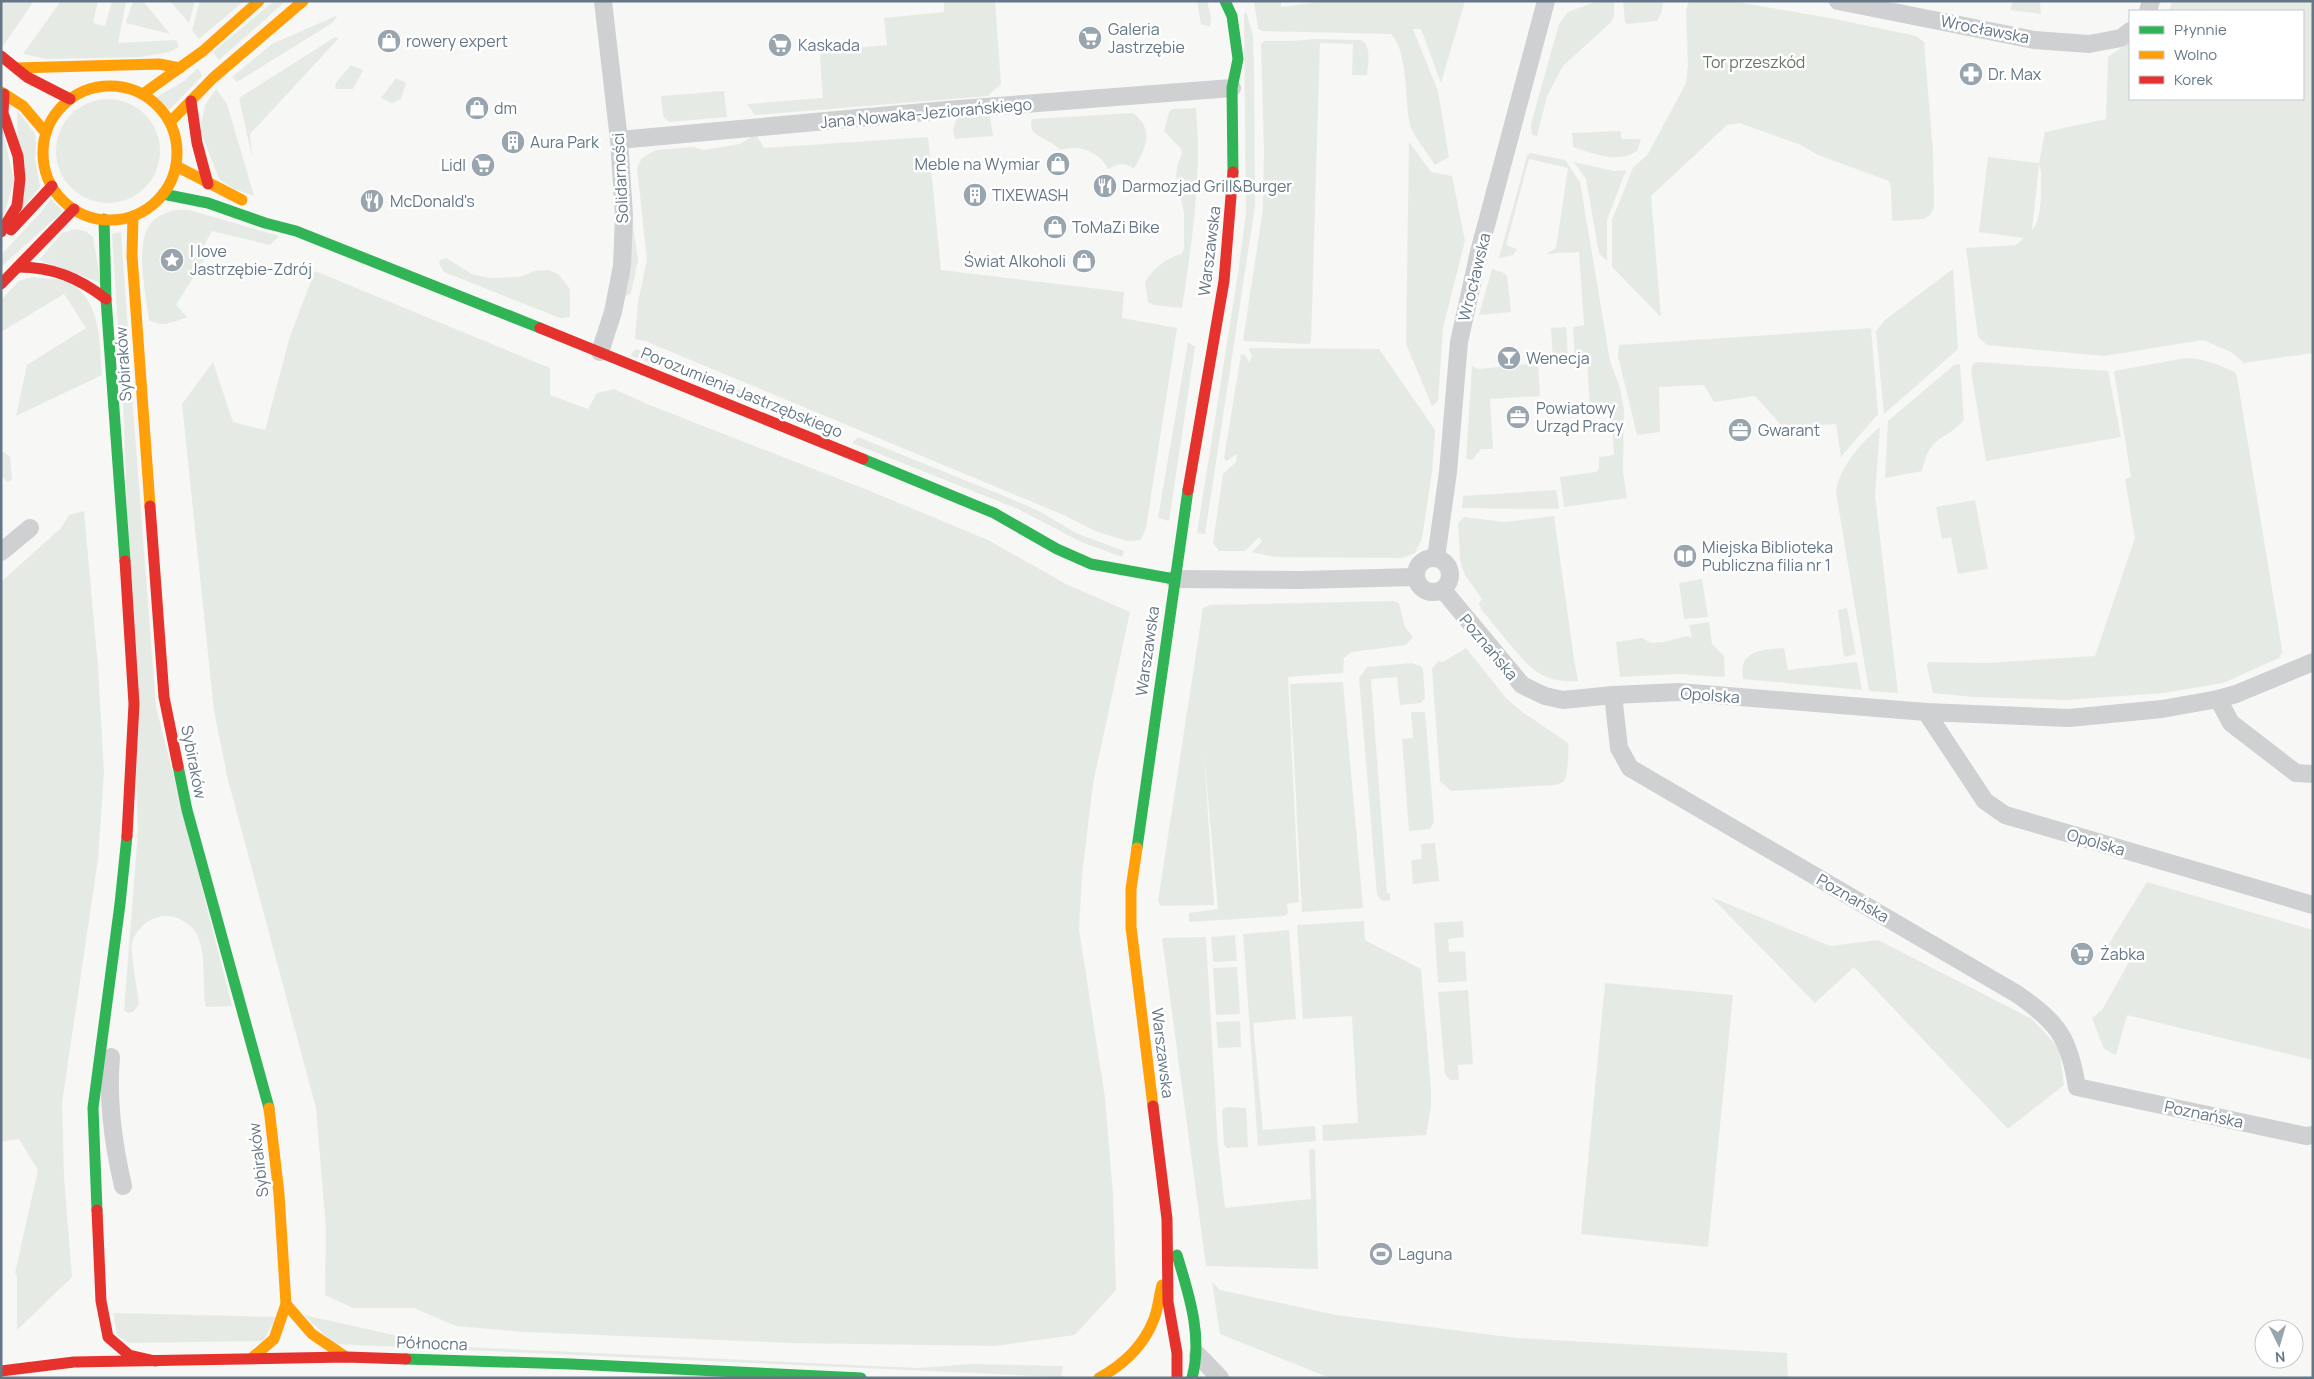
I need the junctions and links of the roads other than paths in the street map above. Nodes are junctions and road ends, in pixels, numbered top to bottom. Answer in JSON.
{"nodes":[{"id":1,"x":259,"y":1,"type":"edge"},
{"id":2,"x":302,"y":1,"type":"edge"},
{"id":3,"x":603,"y":1,"type":"edge"},
{"id":4,"x":1220,"y":1,"type":"edge"},
{"id":5,"x":1225,"y":1,"type":"edge"},
{"id":6,"x":1546,"y":1,"type":"edge"},
{"id":7,"x":1838,"y":1,"type":"edge"},
{"id":8,"x":1219,"y":17,"type":"dead end"},
{"id":9,"x":2129,"y":32,"type":"edge"},
{"id":10,"x":1,"y":56,"type":"edge"},
{"id":11,"x":1223,"y":64,"type":"dead end"},
{"id":12,"x":16,"y":68,"type":"junction"},
{"id":13,"x":180,"y":68,"type":"junction"},
{"id":14,"x":1232,"y":88,"type":"junction"},
{"id":15,"x":3,"y":93,"type":"edge"},
{"id":16,"x":143,"y":94,"type":"junction"},
{"id":17,"x":70,"y":99,"type":"junction"},
{"id":18,"x":191,"y":100,"type":"junction"},
{"id":19,"x":170,"y":122,"type":"junction"},
{"id":20,"x":46,"y":134,"type":"junction"},
{"id":21,"x":619,"y":140,"type":"junction"},
{"id":22,"x":176,"y":166,"type":"junction"},
{"id":23,"x":208,"y":184,"type":"junction"},
{"id":24,"x":52,"y":186,"type":"junction"},
{"id":25,"x":163,"y":194,"type":"junction"},
{"id":26,"x":74,"y":209,"type":"junction"},
{"id":27,"x":134,"y":216,"type":"junction"},
{"id":28,"x":104,"y":219,"type":"junction"},
{"id":29,"x":296,"y":231,"type":"junction"},
{"id":30,"x":1,"y":232,"type":"edge"},
{"id":31,"x":1,"y":241,"type":"edge"},
{"id":32,"x":18,"y":267,"type":"junction"},
{"id":33,"x":1,"y":284,"type":"edge"},
{"id":34,"x":106,"y":298,"type":"junction"},
{"id":35,"x":600,"y":352,"type":"junction"},
{"id":36,"x":30,"y":528,"type":"dead end"},
{"id":37,"x":1,"y":552,"type":"edge"},
{"id":38,"x":1436,"y":558,"type":"junction"},
{"id":39,"x":1416,"y":577,"type":"junction"},
{"id":40,"x":1174,"y":579,"type":"junction"},
{"id":41,"x":1443,"y":590,"type":"junction"},
{"id":42,"x":2313,"y":662,"type":"edge"},
{"id":43,"x":1613,"y":695,"type":"junction"},
{"id":44,"x":2218,"y":699,"type":"junction"},
{"id":45,"x":1926,"y":712,"type":"junction"},
{"id":46,"x":2313,"y":774,"type":"edge"},
{"id":47,"x":2313,"y":905,"type":"edge"},
{"id":48,"x":116,"y":1020,"type":"dead end"},
{"id":49,"x":2311,"y":1140,"type":"edge"},
{"id":50,"x":123,"y":1186,"type":"dead end"},
{"id":51,"x":1167,"y":1219,"type":"junction"},
{"id":52,"x":1168,"y":1264,"type":"junction"},
{"id":53,"x":101,"y":1301,"type":"junction"},
{"id":54,"x":286,"y":1304,"type":"junction"},
{"id":55,"x":97,"y":1338,"type":"dead end"},
{"id":56,"x":89,"y":1351,"type":"dead end"},
{"id":57,"x":1198,"y":1355,"type":"junction"},
{"id":58,"x":253,"y":1357,"type":"junction"},
{"id":59,"x":346,"y":1357,"type":"junction"},
{"id":60,"x":155,"y":1361,"type":"junction"},
{"id":61,"x":74,"y":1362,"type":"junction"},
{"id":62,"x":1,"y":1371,"type":"edge"},
{"id":63,"x":571,"y":1371,"type":"edge"},
{"id":64,"x":861,"y":1378,"type":"edge"},
{"id":65,"x":1099,"y":1378,"type":"edge"},
{"id":66,"x":1178,"y":1378,"type":"edge"},
{"id":67,"x":1192,"y":1378,"type":"edge"},
{"id":68,"x":1220,"y":1378,"type":"edge"}],
"edges":[{"from":1,"to":13,"type":"street"},
{"from":2,"to":18,"type":"street"},
{"from":3,"to":21,"type":"street","name":"Solidarności"},
{"from":4,"to":8,"type":"street"},
{"from":5,"to":14,"type":"street","name":"Warszawska"},
{"from":6,"to":38,"type":"street","name":"Wrocławska"},
{"from":7,"to":9,"type":"street","name":"Wrocławska"},
{"from":10,"to":12,"type":"street"},
{"from":11,"to":14,"type":"street","name":"Warszawska"},
{"from":12,"to":13,"type":"street"},
{"from":12,"to":17,"type":"street"},
{"from":13,"to":16,"type":"street"},
{"from":14,"to":21,"type":"street","name":"Jana Nowaka-Jeziorańskiego"},
{"from":14,"to":40,"type":"street","name":"Warszawska"},
{"from":15,"to":20,"type":"street"},
{"from":15,"to":30,"type":"street"},
{"from":16,"to":17,"type":"street"},
{"from":16,"to":19,"type":"street"},
{"from":17,"to":20,"type":"street"},
{"from":18,"to":19,"type":"street"},
{"from":18,"to":23,"type":"street"},
{"from":19,"to":22,"type":"street"},
{"from":20,"to":24,"type":"street"},
{"from":21,"to":35,"type":"street","name":"Solidarności"},
{"from":22,"to":23,"type":"street","name":"Porozumienia Jastrzębskiego"},
{"from":22,"to":25,"type":"street"},
{"from":23,"to":29,"type":"street","name":"Porozumienia Jastrzębskiego"},
{"from":24,"to":26,"type":"street"},
{"from":24,"to":31,"type":"street"},
{"from":25,"to":27,"type":"street"},
{"from":25,"to":29,"type":"street","name":"Porozumienia Jastrzębskiego"},
{"from":26,"to":28,"type":"street"},
{"from":26,"to":32,"type":"street"},
{"from":27,"to":28,"type":"street"},
{"from":27,"to":54,"type":"street","name":"Sybiraków"},
{"from":28,"to":34,"type":"street","name":"Sybiraków"},
{"from":29,"to":35,"type":"street","name":"Porozumienia Jastrzębskiego"},
{"from":32,"to":33,"type":"street"},
{"from":32,"to":34,"type":"street"},
{"from":34,"to":53,"type":"street","name":"Sybiraków"},
{"from":35,"to":40,"type":"street","name":"Porozumienia Jastrzębskiego"},
{"from":36,"to":37,"type":"street"},
{"from":38,"to":39,"type":"street"},
{"from":38,"to":41,"type":"street"},
{"from":39,"to":40,"type":"street"},
{"from":39,"to":41,"type":"street"},
{"from":40,"to":51,"type":"street","name":"Warszawska"},
{"from":41,"to":43,"type":"street","name":"Poznańska"},
{"from":42,"to":44,"type":"street","name":"Opolska"},
{"from":43,"to":45,"type":"street","name":"Opolska"},
{"from":43,"to":49,"type":"street","name":"Poznańska"},
{"from":44,"to":45,"type":"street","name":"Opolska"},
{"from":44,"to":46,"type":"street"},
{"from":45,"to":47,"type":"street","name":"Opolska"},
{"from":48,"to":50,"type":"street"},
{"from":51,"to":52,"type":"street","name":"Warszawska"},
{"from":51,"to":57,"type":"street","name":"Warszawska"},
{"from":52,"to":65,"type":"street"},
{"from":52,"to":66,"type":"street","name":"Warszawska"},
{"from":53,"to":55,"type":"street","name":"Sybiraków"},
{"from":53,"to":60,"type":"street","name":"Sybiraków"},
{"from":54,"to":58,"type":"street","name":"Sybiraków"},
{"from":54,"to":59,"type":"street"},
{"from":56,"to":61,"type":"street"},
{"from":57,"to":67,"type":"street","name":"Warszawska"},
{"from":57,"to":68,"type":"street"},
{"from":58,"to":59,"type":"street","name":"Północna"},
{"from":58,"to":60,"type":"street","name":"Północna"},
{"from":59,"to":63,"type":"street","name":"Północna"},
{"from":60,"to":61,"type":"street","name":"Północna"},
{"from":61,"to":62,"type":"street","name":"Północna"},
{"from":63,"to":64,"type":"street","name":"Północna"}]}
